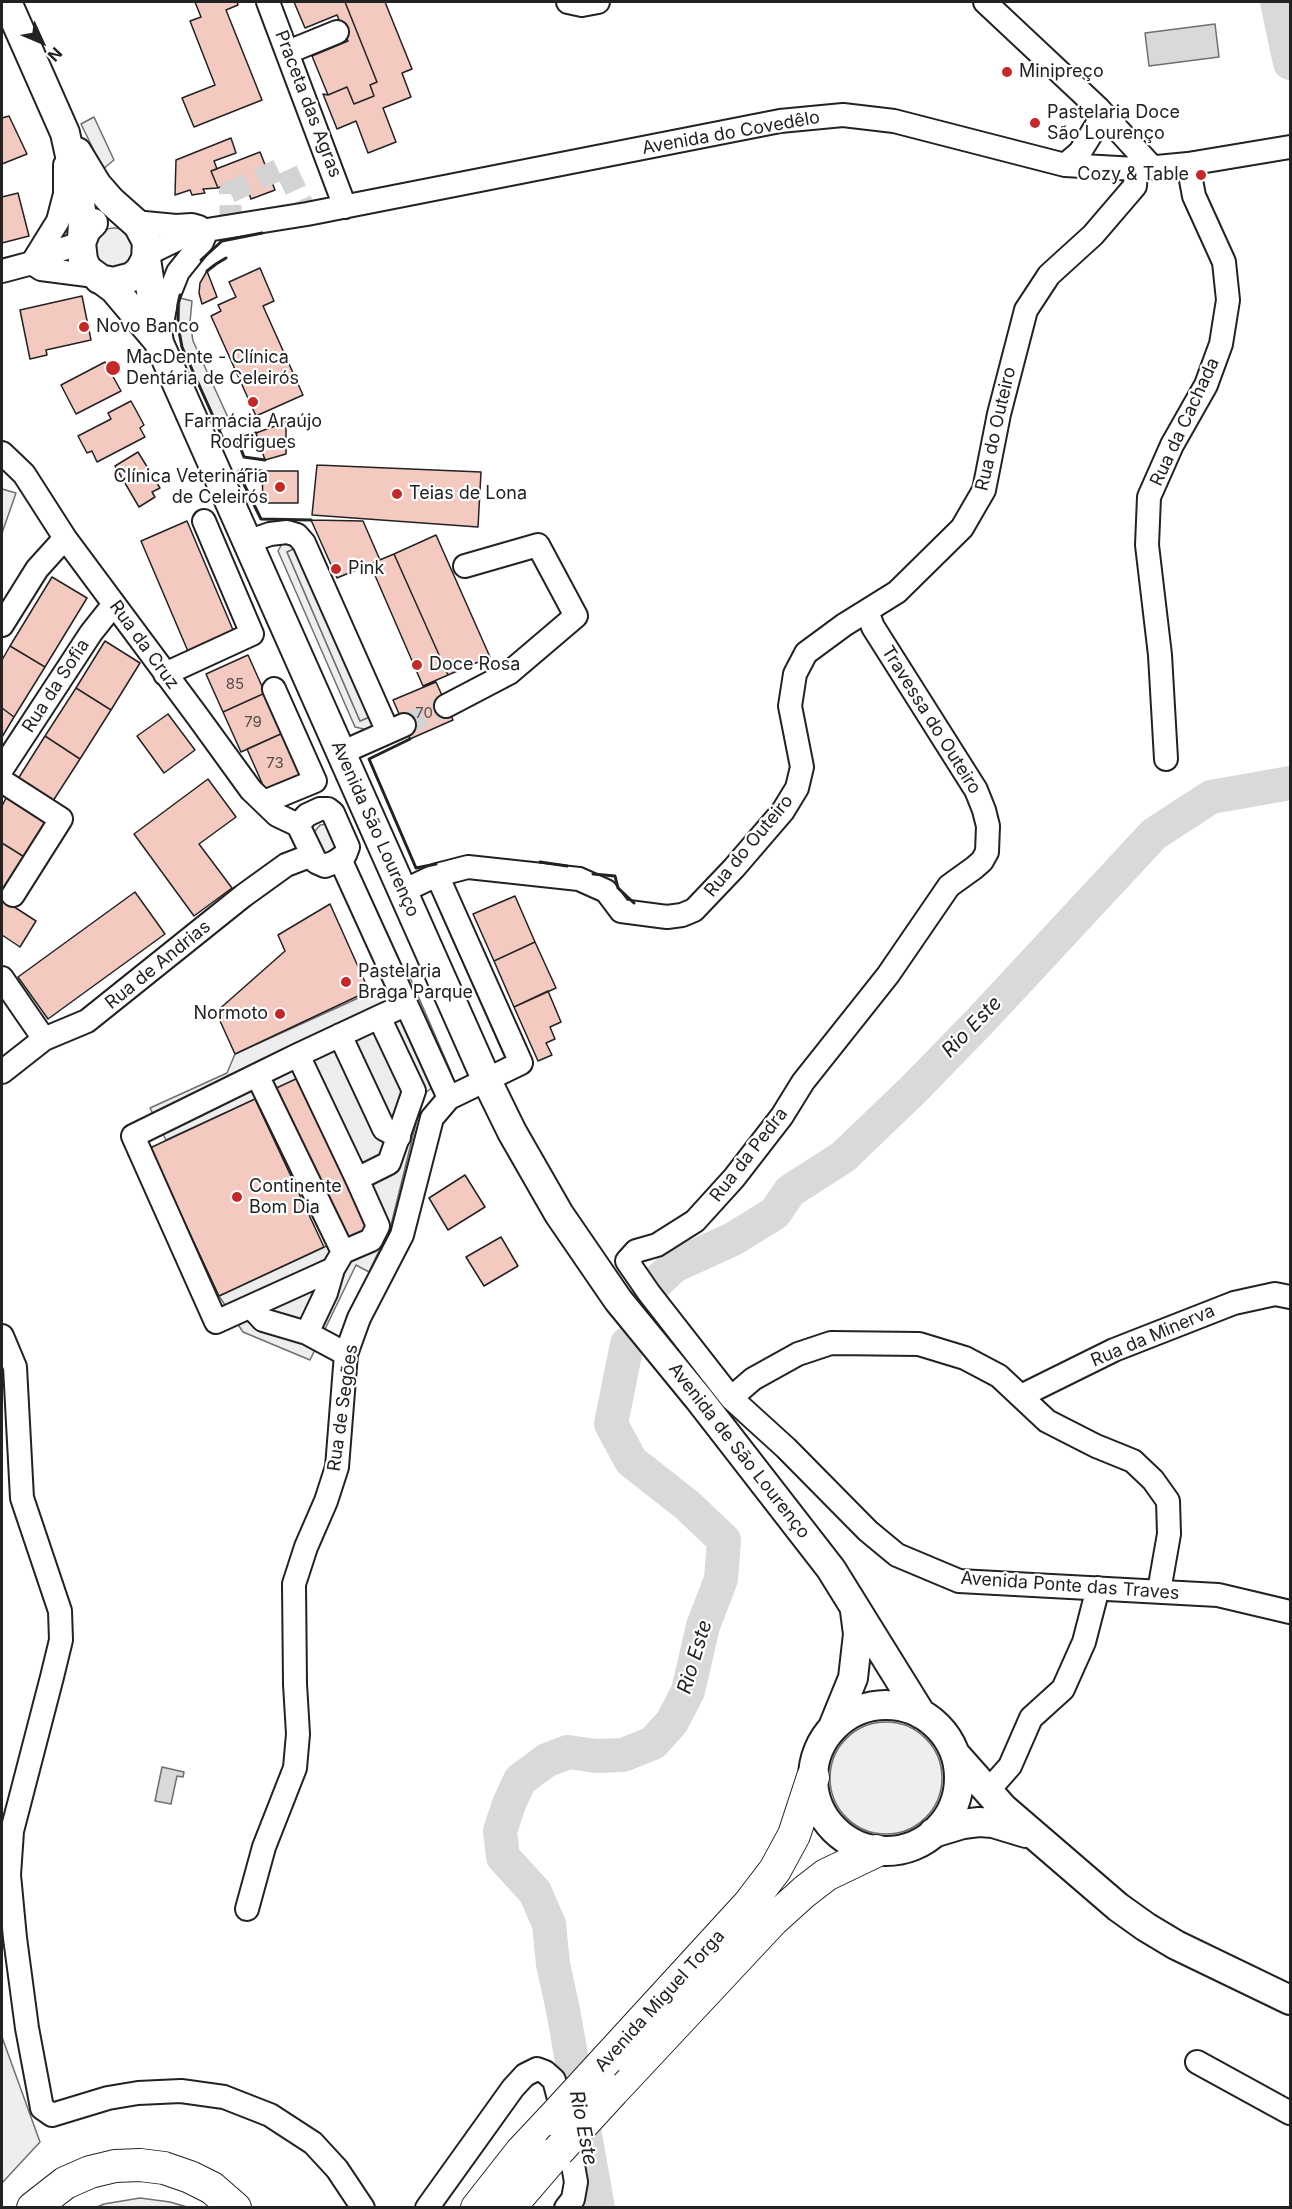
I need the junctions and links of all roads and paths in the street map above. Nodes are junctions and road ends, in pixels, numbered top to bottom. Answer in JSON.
{"nodes":[{"id":1,"x":7,"y":2,"type":"edge"},
{"id":2,"x":268,"y":2,"type":"edge"},
{"id":3,"x":568,"y":2,"type":"edge"},
{"id":4,"x":598,"y":2,"type":"edge"},
{"id":5,"x":985,"y":2,"type":"edge"},
{"id":6,"x":337,"y":32,"type":"dead end"},
{"id":7,"x":288,"y":52,"type":"junction"},
{"id":8,"x":1098,"y":108,"type":"junction"},
{"id":9,"x":65,"y":133,"type":"junction"},
{"id":10,"x":1288,"y":148,"type":"edge"},
{"id":11,"x":1188,"y":164,"type":"junction"},
{"id":12,"x":1065,"y":165,"type":"junction"},
{"id":13,"x":1144,"y":168,"type":"junction"},
{"id":14,"x":345,"y":207,"type":"junction"},
{"id":15,"x":132,"y":221,"type":"junction"},
{"id":16,"x":207,"y":230,"type":"junction"},
{"id":17,"x":82,"y":241,"type":"junction"},
{"id":18,"x":147,"y":256,"type":"junction"},
{"id":19,"x":32,"y":263,"type":"junction"},
{"id":20,"x":2,"y":271,"type":"edge"},
{"id":21,"x":97,"y":277,"type":"junction"},
{"id":22,"x":159,"y":343,"type":"junction"},
{"id":23,"x":2,"y":453,"type":"edge"},
{"id":24,"x":204,"y":521,"type":"dead end"},
{"id":25,"x":65,"y":538,"type":"junction"},
{"id":26,"x":247,"y":542,"type":"junction"},
{"id":27,"x":465,"y":566,"type":"dead end"},
{"id":28,"x":114,"y":604,"type":"junction"},
{"id":29,"x":867,"y":611,"type":"junction"},
{"id":30,"x":2,"y":625,"type":"edge"},
{"id":31,"x":165,"y":675,"type":"junction"},
{"id":32,"x":274,"y":689,"type":"dead end"},
{"id":33,"x":446,"y":706,"type":"tunnel mouth"},
{"id":34,"x":341,"y":753,"type":"junction"},
{"id":35,"x":1166,"y":759,"type":"dead end"},
{"id":36,"x":2,"y":770,"type":"edge"},
{"id":37,"x":2,"y":781,"type":"edge"},
{"id":38,"x":264,"y":802,"type":"junction"},
{"id":39,"x":369,"y":817,"type":"junction"},
{"id":40,"x":298,"y":825,"type":"junction"},
{"id":41,"x":340,"y":828,"type":"junction"},
{"id":42,"x":312,"y":855,"type":"junction"},
{"id":43,"x":340,"y":859,"type":"junction"},
{"id":44,"x":437,"y":875,"type":"junction"},
{"id":45,"x":949,"y":886,"type":"joint"},
{"id":46,"x":403,"y":891,"type":"junction"},
{"id":47,"x":13,"y":895,"type":"dead end"},
{"id":48,"x":2,"y":978,"type":"edge"},
{"id":49,"x":405,"y":1005,"type":"junction"},
{"id":50,"x":379,"y":1017,"type":"junction"},
{"id":51,"x":340,"y":1035,"type":"junction"},
{"id":52,"x":44,"y":1039,"type":"junction"},
{"id":53,"x":298,"y":1055,"type":"junction"},
{"id":54,"x":2,"y":1072,"type":"edge"},
{"id":55,"x":257,"y":1075,"type":"junction"},
{"id":56,"x":487,"y":1081,"type":"junction"},
{"id":57,"x":449,"y":1098,"type":"junction"},
{"id":58,"x":399,"y":1137,"type":"junction"},
{"id":59,"x":357,"y":1179,"type":"junction"},
{"id":60,"x":338,"y":1261,"type":"junction"},
{"id":61,"x":1290,"y":1297,"type":"edge"},
{"id":62,"x":618,"y":1300,"type":"joint"},
{"id":63,"x":250,"y":1307,"type":"junction"},
{"id":64,"x":306,"y":1333,"type":"junction"},
{"id":65,"x":2,"y":1336,"type":"edge"},
{"id":66,"x":346,"y":1354,"type":"junction"},
{"id":67,"x":1021,"y":1396,"type":"junction"},
{"id":68,"x":731,"y":1398,"type":"junction"},
{"id":69,"x":699,"y":1400,"type":"junction"},
{"id":70,"x":1098,"y":1588,"type":"junction"},
{"id":71,"x":1159,"y":1591,"type":"junction"},
{"id":72,"x":854,"y":1606,"type":"junction"},
{"id":73,"x":1290,"y":1611,"type":"edge"},
{"id":74,"x":921,"y":1714,"type":"junction"},
{"id":75,"x":833,"y":1727,"type":"junction"},
{"id":76,"x":955,"y":1754,"type":"junction"},
{"id":77,"x":813,"y":1777,"type":"junction"},
{"id":78,"x":987,"y":1792,"type":"junction"},
{"id":79,"x":933,"y":1833,"type":"junction"},
{"id":80,"x":1036,"y":1837,"type":"junction"},
{"id":81,"x":876,"y":1851,"type":"junction"},
{"id":82,"x":247,"y":1909,"type":"dead end"},
{"id":83,"x":1290,"y":2000,"type":"edge"},
{"id":84,"x":1197,"y":2062,"type":"dead end"},
{"id":85,"x":1290,"y":2113,"type":"edge"},
{"id":86,"x":33,"y":2208,"type":"edge"},
{"id":87,"x":63,"y":2208,"type":"edge"},
{"id":88,"x":205,"y":2208,"type":"edge"},
{"id":89,"x":235,"y":2208,"type":"edge"},
{"id":90,"x":363,"y":2208,"type":"edge"},
{"id":91,"x":427,"y":2208,"type":"edge"},
{"id":92,"x":477,"y":2208,"type":"edge"},
{"id":93,"x":509,"y":2208,"type":"edge"},
{"id":94,"x":566,"y":2208,"type":"edge"}],
"edges":[{"from":1,"to":9,"type":"main road"},
{"from":2,"to":7,"type":"street","name":"Praceta das Agras"},
{"from":3,"to":4,"type":"street"},
{"from":5,"to":8,"type":"street"},
{"from":6,"to":7,"type":"street"},
{"from":7,"to":14,"type":"street","name":"Praceta das Agras"},
{"from":8,"to":12,"type":"street"},
{"from":8,"to":13,"type":"street"},
{"from":9,"to":15,"type":"main road"},
{"from":9,"to":17,"type":"main road"},
{"from":9,"to":19,"type":"street"},
{"from":10,"to":11,"type":"street","name":"Avenida do Covedêlo"},
{"from":11,"to":13,"type":"street","name":"Avenida do Covedêlo"},
{"from":11,"to":35,"type":"street","name":"Rua da Cachada"},
{"from":12,"to":13,"type":"street","name":"Avenida do Covedêlo"},
{"from":12,"to":14,"type":"street","name":"Avenida do Covedêlo"},
{"from":13,"to":29,"type":"street","name":"Rua do Outeiro"},
{"from":14,"to":16,"type":"street","name":"Avenida do Covedêlo"},
{"from":15,"to":16,"type":"street"},
{"from":15,"to":17,"type":"main road"},
{"from":15,"to":18,"type":"main road"},
{"from":16,"to":18,"type":"street"},
{"from":16,"to":22,"type":"street"},
{"from":17,"to":19,"type":"street"},
{"from":17,"to":21,"type":"main road"},
{"from":18,"to":21,"type":"main road"},
{"from":18,"to":22,"type":"main road"},
{"from":19,"to":20,"type":"street"},
{"from":19,"to":21,"type":"street"},
{"from":21,"to":22,"type":"main road"},
{"from":22,"to":26,"type":"main road","name":"Avenida São Lourenço"},
{"from":23,"to":25,"type":"street","name":"Rua da Cruz"},
{"from":24,"to":31,"type":"street"},
{"from":25,"to":28,"type":"street","name":"Rua da Cruz"},
{"from":25,"to":30,"type":"street"},
{"from":26,"to":34,"type":"main road","name":"Avenida São Lourenço"},
{"from":26,"to":34,"type":"street"},
{"from":27,"to":33,"type":"street"},
{"from":28,"to":31,"type":"street","name":"Rua da Cruz"},
{"from":28,"to":36,"type":"street","name":"Rua da Sofia"},
{"from":29,"to":44,"type":"street","name":"Rua do Outeiro"},
{"from":29,"to":45,"type":"street","name":"Travessa do Outeiro"},
{"from":31,"to":38,"type":"street","name":"Rua da Cruz"},
{"from":32,"to":38,"type":"street"},
{"from":34,"to":39,"type":"main road","name":"Avenida São Lourenço"},
{"from":37,"to":47,"type":"street"},
{"from":38,"to":40,"type":"street","name":"Rua da Cruz"},
{"from":39,"to":41,"type":"street"},
{"from":39,"to":46,"type":"main road","name":"Avenida São Lourenço"},
{"from":40,"to":41,"type":"street"},
{"from":40,"to":42,"type":"street"},
{"from":41,"to":43,"type":"street"},
{"from":42,"to":43,"type":"street"},
{"from":42,"to":52,"type":"street","name":"Rua de Andrias"},
{"from":43,"to":49,"type":"street"},
{"from":44,"to":46,"type":"street","name":"Rua do Outeiro"},
{"from":44,"to":56,"type":"street","name":"Rua de Segões"},
{"from":45,"to":68,"type":"street","name":"Rua da Pedra"},
{"from":46,"to":56,"type":"main road","name":"Avenida São Lourenço"},
{"from":48,"to":52,"type":"street"},
{"from":49,"to":50,"type":"street"},
{"from":49,"to":57,"type":"street"},
{"from":50,"to":51,"type":"street"},
{"from":50,"to":58,"type":"street"},
{"from":51,"to":53,"type":"street"},
{"from":51,"to":58,"type":"street"},
{"from":52,"to":54,"type":"street","name":"Rua de Andrias"},
{"from":53,"to":55,"type":"street"},
{"from":53,"to":59,"type":"street"},
{"from":55,"to":60,"type":"street"},
{"from":55,"to":63,"type":"street"},
{"from":56,"to":57,"type":"street","name":"Rua de Segões"},
{"from":56,"to":62,"type":"main road","name":"Avenida São Lourenço"},
{"from":57,"to":66,"type":"street","name":"Rua de Segões"},
{"from":58,"to":59,"type":"street"},
{"from":59,"to":60,"type":"street"},
{"from":60,"to":63,"type":"street"},
{"from":60,"to":64,"type":"street"},
{"from":61,"to":67,"type":"street","name":"Rua da Minerva"},
{"from":62,"to":69,"type":"main road","name":"Avenida de São Lourenço"},
{"from":63,"to":64,"type":"street"},
{"from":64,"to":66,"type":"street"},
{"from":65,"to":90,"type":"street"},
{"from":66,"to":82,"type":"street","name":"Rua de Segões"},
{"from":67,"to":68,"type":"street"},
{"from":67,"to":71,"type":"street"},
{"from":68,"to":69,"type":"street"},
{"from":68,"to":70,"type":"street","name":"Avenida Ponte das Traves"},
{"from":69,"to":72,"type":"main road","name":"Avenida de São Lourenço"},
{"from":70,"to":71,"type":"street","name":"Avenida Ponte das Traves"},
{"from":70,"to":78,"type":"street"},
{"from":71,"to":73,"type":"street","name":"Avenida Ponte das Traves"},
{"from":72,"to":74,"type":"main road","name":"Avenida de São Lourenço"},
{"from":72,"to":75,"type":"main road","name":"Avenida de São Lourenço"},
{"from":74,"to":75,"type":"main road","name":"Avenida de São Lourenço"},
{"from":74,"to":76,"type":"main road","name":"Avenida de São Lourenço"},
{"from":75,"to":77,"type":"main road","name":"Avenida de São Lourenço"},
{"from":76,"to":78,"type":"main road","name":"Avenida de São Lourenço"},
{"from":76,"to":79,"type":"main road","name":"Avenida de São Lourenço"},
{"from":77,"to":81,"type":"main road","name":"Avenida de São Lourenço"},
{"from":77,"to":92,"type":"highway","name":"Avenida Miguel Torga","bridge":true},
{"from":78,"to":80,"type":"main road","name":"Avenida de São Lourenço"},
{"from":79,"to":80,"type":"main road","name":"Avenida de São Lourenço"},
{"from":79,"to":81,"type":"main road","name":"Avenida de São Lourenço"},
{"from":80,"to":83,"type":"main road","name":"Avenida de São Lourenço"},
{"from":81,"to":93,"type":"highway","name":"Avenida Miguel Torga","bridge":true},
{"from":84,"to":85,"type":"street"},
{"from":86,"to":89,"type":"highway"},
{"from":87,"to":88,"type":"highway"},
{"from":91,"to":94,"type":"street"}]}
